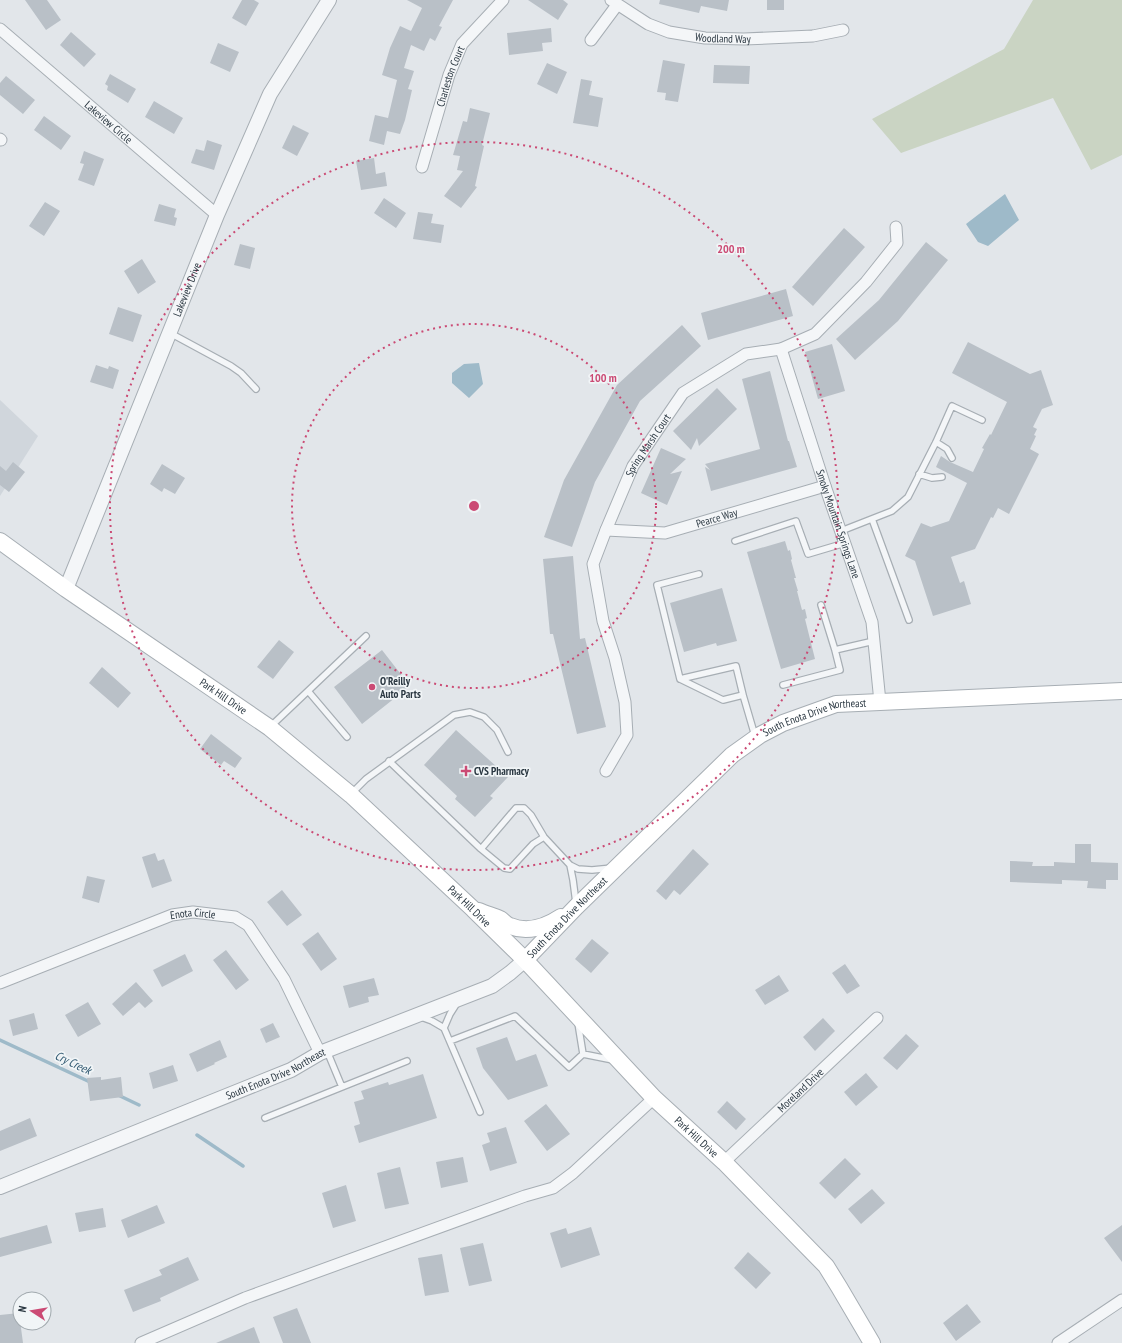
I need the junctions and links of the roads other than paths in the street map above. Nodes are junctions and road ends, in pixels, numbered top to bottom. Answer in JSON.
{"nodes":[{"id":1,"x":330,"y":0,"type":"edge"},
{"id":2,"x":503,"y":0,"type":"edge"},
{"id":3,"x":614,"y":2,"type":"edge"},
{"id":4,"x":0,"y":29,"type":"edge"},
{"id":5,"x":843,"y":30,"type":"dead end"},
{"id":6,"x":591,"y":40,"type":"dead end"},
{"id":7,"x":422,"y":167,"type":"dead end"},
{"id":8,"x":217,"y":215,"type":"junction"},
{"id":9,"x":896,"y":227,"type":"dead end"},
{"id":10,"x":169,"y":332,"type":"junction"},
{"id":11,"x":781,"y":349,"type":"junction"},
{"id":12,"x":256,"y":389,"type":"dead end"},
{"id":13,"x":982,"y":420,"type":"dead end"},
{"id":14,"x":936,"y":442,"type":"junction"},
{"id":15,"x":952,"y":458,"type":"dead end"},
{"id":16,"x":919,"y":474,"type":"junction"},
{"id":17,"x":942,"y":477,"type":"dead end"},
{"id":18,"x":825,"y":486,"type":"junction"},
{"id":19,"x":872,"y":519,"type":"junction"},
{"id":20,"x":606,"y":530,"type":"junction"},
{"id":21,"x":841,"y":531,"type":"junction"},
{"id":22,"x":0,"y":541,"type":"edge"},
{"id":23,"x":735,"y":541,"type":"dead end"},
{"id":24,"x":845,"y":542,"type":"junction"},
{"id":25,"x":699,"y":574,"type":"dead end"},
{"id":26,"x":66,"y":589,"type":"junction"},
{"id":27,"x":821,"y":605,"type":"dead end"},
{"id":28,"x":909,"y":620,"type":"dead end"},
{"id":29,"x":366,"y":636,"type":"dead end"},
{"id":30,"x":874,"y":641,"type":"junction"},
{"id":31,"x":835,"y":650,"type":"junction"},
{"id":32,"x":680,"y":679,"type":"junction"},
{"id":33,"x":783,"y":685,"type":"dead end"},
{"id":34,"x":308,"y":691,"type":"junction"},
{"id":35,"x":1122,"y":691,"type":"edge"},
{"id":36,"x":743,"y":695,"type":"junction"},
{"id":37,"x":880,"y":702,"type":"junction"},
{"id":38,"x":270,"y":728,"type":"junction"},
{"id":39,"x":347,"y":737,"type":"dead end"},
{"id":40,"x":756,"y":738,"type":"junction"},
{"id":41,"x":508,"y":752,"type":"dead end"},
{"id":42,"x":389,"y":761,"type":"junction"},
{"id":43,"x":606,"y":771,"type":"dead end"},
{"id":44,"x":351,"y":795,"type":"junction"},
{"id":45,"x":544,"y":837,"type":"junction"},
{"id":46,"x":481,"y":849,"type":"junction"},
{"id":47,"x":570,"y":865,"type":"junction"},
{"id":48,"x":617,"y":867,"type":"junction"},
{"id":49,"x":576,"y":907,"type":"junction"},
{"id":50,"x":473,"y":909,"type":"junction"},
{"id":51,"x":525,"y":960,"type":"junction"},
{"id":52,"x":0,"y":983,"type":"edge"},
{"id":53,"x":460,"y":998,"type":"junction"},
{"id":54,"x":417,"y":1016,"type":"junction"},
{"id":55,"x":577,"y":1016,"type":"junction"},
{"id":56,"x":877,"y":1018,"type":"dead end"},
{"id":57,"x":444,"y":1028,"type":"junction"},
{"id":58,"x":450,"y":1041,"type":"junction"},
{"id":59,"x":324,"y":1052,"type":"junction"},
{"id":60,"x":583,"y":1054,"type":"junction"},
{"id":61,"x":407,"y":1060,"type":"dead end"},
{"id":62,"x":619,"y":1061,"type":"junction"},
{"id":63,"x":342,"y":1087,"type":"junction"},
{"id":64,"x":654,"y":1098,"type":"junction"},
{"id":65,"x":480,"y":1112,"type":"dead end"},
{"id":66,"x":265,"y":1118,"type":"dead end"},
{"id":67,"x":724,"y":1162,"type":"junction"},
{"id":68,"x":0,"y":1187,"type":"edge"},
{"id":69,"x":1122,"y":1300,"type":"edge"},
{"id":70,"x":141,"y":1343,"type":"edge"},
{"id":71,"x":872,"y":1343,"type":"edge"},
{"id":72,"x":1058,"y":1343,"type":"edge"}],
"edges":[{"from":1,"to":8,"type":"street","name":"Lakeview Drive"},
{"from":2,"to":7,"type":"street","name":"Charleston Court"},
{"from":3,"to":5,"type":"street","name":"Woodland Way"},
{"from":3,"to":6,"type":"street"},
{"from":4,"to":8,"type":"street","name":"Lakeview Circle"},
{"from":8,"to":10,"type":"street","name":"Lakeview Drive"},
{"from":9,"to":11,"type":"street","name":"Spring Marsh Court"},
{"from":10,"to":12,"type":"lane"},
{"from":10,"to":26,"type":"street","name":"Lakeview Drive"},
{"from":11,"to":18,"type":"street","name":"Smoky Mountain Springs Lane"},
{"from":11,"to":20,"type":"street","name":"Spring Marsh Court"},
{"from":13,"to":14,"type":"lane"},
{"from":14,"to":15,"type":"lane"},
{"from":14,"to":16,"type":"lane"},
{"from":16,"to":17,"type":"lane"},
{"from":16,"to":19,"type":"lane"},
{"from":18,"to":20,"type":"street","name":"Pearce Way"},
{"from":18,"to":21,"type":"street","name":"Smoky Mountain Springs Lane"},
{"from":19,"to":21,"type":"lane"},
{"from":19,"to":28,"type":"lane"},
{"from":20,"to":43,"type":"street","name":"Spring Marsh Court"},
{"from":21,"to":24,"type":"street","name":"Smoky Mountain Springs Lane"},
{"from":22,"to":26,"type":"main road","name":"Park Hill Drive"},
{"from":23,"to":24,"type":"lane"},
{"from":24,"to":30,"type":"street","name":"Smoky Mountain Springs Lane"},
{"from":25,"to":32,"type":"lane"},
{"from":26,"to":38,"type":"main road","name":"Park Hill Drive"},
{"from":27,"to":31,"type":"lane"},
{"from":29,"to":34,"type":"lane"},
{"from":30,"to":31,"type":"lane"},
{"from":30,"to":37,"type":"street","name":"Smoky Mountain Springs Lane"},
{"from":31,"to":33,"type":"lane"},
{"from":32,"to":36,"type":"lane"},
{"from":32,"to":36,"type":"lane"},
{"from":34,"to":38,"type":"lane"},
{"from":34,"to":39,"type":"lane"},
{"from":35,"to":37,"type":"main road","name":"South Enota Drive Northeast"},
{"from":36,"to":40,"type":"lane"},
{"from":37,"to":40,"type":"main road","name":"South Enota Drive Northeast"},
{"from":38,"to":44,"type":"main road","name":"Park Hill Drive"},
{"from":40,"to":48,"type":"main road","name":"South Enota Drive Northeast"},
{"from":41,"to":42,"type":"lane"},
{"from":42,"to":44,"type":"lane"},
{"from":42,"to":46,"type":"lane"},
{"from":44,"to":50,"type":"main road","name":"Park Hill Drive"},
{"from":45,"to":46,"type":"lane"},
{"from":45,"to":46,"type":"lane"},
{"from":45,"to":47,"type":"lane"},
{"from":47,"to":48,"type":"lane"},
{"from":47,"to":49,"type":"lane"},
{"from":48,"to":49,"type":"main road","name":"South Enota Drive Northeast"},
{"from":49,"to":50,"type":"main road"},
{"from":49,"to":51,"type":"main road","name":"South Enota Drive Northeast"},
{"from":50,"to":51,"type":"main road","name":"Park Hill Drive"},
{"from":51,"to":53,"type":"street","name":"South Enota Drive Northeast"},
{"from":51,"to":55,"type":"main road","name":"Park Hill Drive"},
{"from":52,"to":59,"type":"street","name":"Enota Circle"},
{"from":53,"to":54,"type":"street","name":"South Enota Drive Northeast"},
{"from":53,"to":57,"type":"lane"},
{"from":54,"to":57,"type":"lane"},
{"from":54,"to":59,"type":"street","name":"South Enota Drive Northeast"},
{"from":55,"to":60,"type":"lane"},
{"from":55,"to":62,"type":"main road","name":"Park Hill Drive"},
{"from":56,"to":67,"type":"street","name":"Moreland Drive"},
{"from":57,"to":58,"type":"lane"},
{"from":58,"to":60,"type":"lane"},
{"from":58,"to":65,"type":"lane"},
{"from":59,"to":63,"type":"lane"},
{"from":59,"to":68,"type":"street","name":"South Enota Drive Northeast"},
{"from":60,"to":62,"type":"lane"},
{"from":61,"to":63,"type":"lane"},
{"from":62,"to":64,"type":"main road","name":"Park Hill Drive"},
{"from":63,"to":66,"type":"lane"},
{"from":64,"to":67,"type":"main road","name":"Park Hill Drive"},
{"from":64,"to":70,"type":"street"},
{"from":67,"to":71,"type":"main road","name":"Park Hill Drive"},
{"from":69,"to":72,"type":"street"}]}
